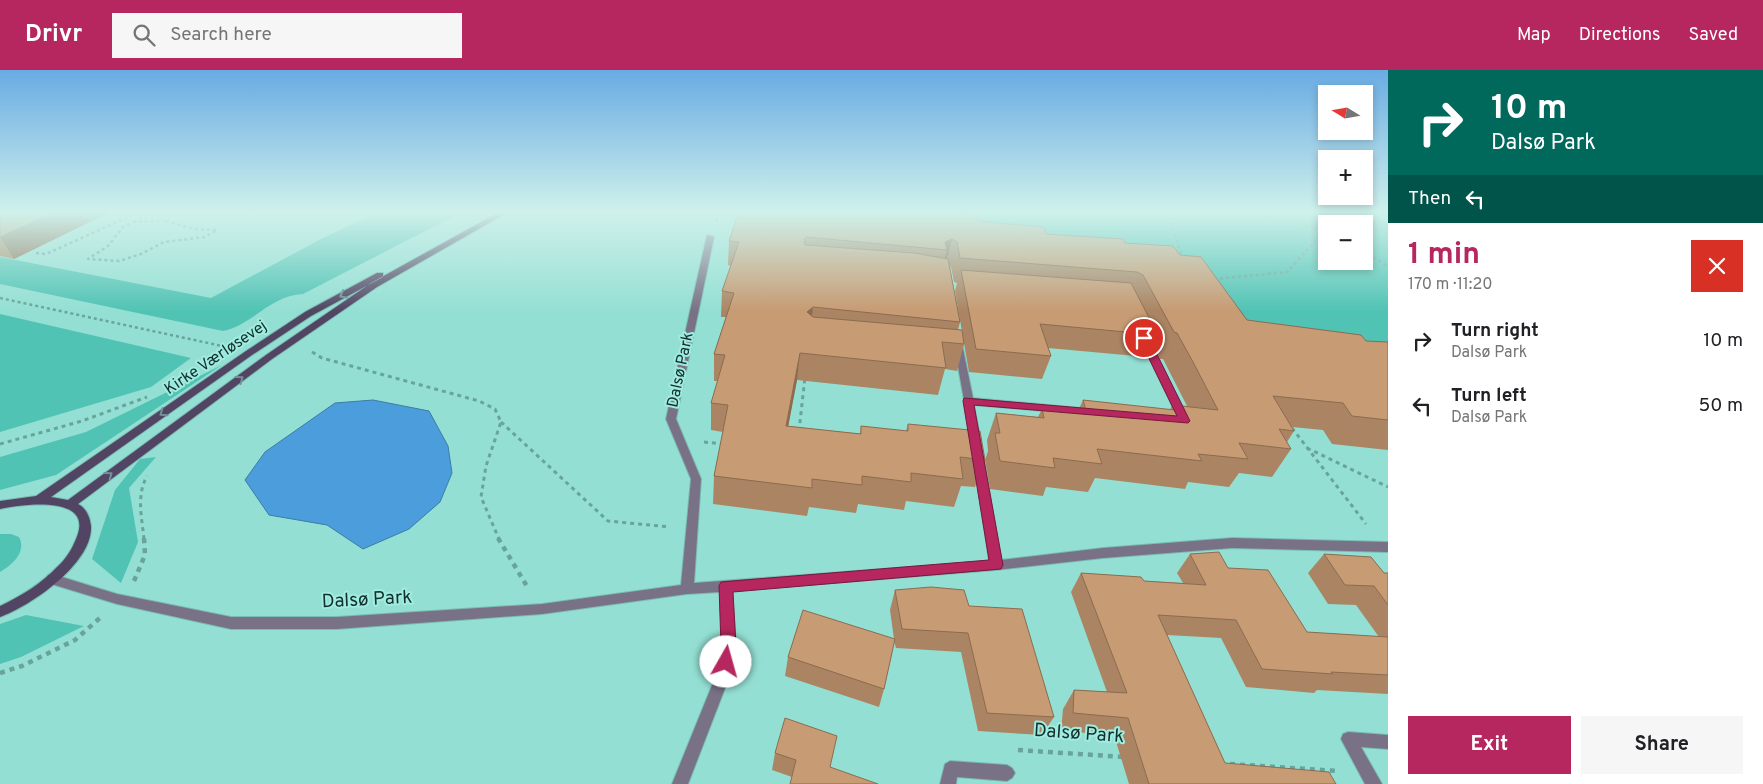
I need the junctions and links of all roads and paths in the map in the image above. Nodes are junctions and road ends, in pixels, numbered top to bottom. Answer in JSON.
{"nodes":[{"id":1,"x":67,"y":244,"type":"edge"},
{"id":2,"x":109,"y":244,"type":"edge"},
{"id":3,"x":160,"y":244,"type":"edge"},
{"id":4,"x":447,"y":244,"type":"edge"},
{"id":5,"x":708,"y":244,"type":"edge"},
{"id":6,"x":1178,"y":244,"type":"edge"},
{"id":7,"x":1312,"y":244,"type":"edge"},
{"id":8,"x":36,"y":253,"type":"dead end"},
{"id":9,"x":1373,"y":256,"type":"edge"},
{"id":10,"x":419,"y":260,"type":"junction"},
{"id":11,"x":1186,"y":262,"type":"edge"},
{"id":12,"x":1388,"y":267,"type":"edge"},
{"id":13,"x":1208,"y":280,"type":"edge"},
{"id":14,"x":0,"y":298,"type":"edge"},
{"id":15,"x":1141,"y":332,"type":"edge"},
{"id":16,"x":957,"y":334,"type":"edge"},
{"id":17,"x":307,"y":349,"type":"dead end"},
{"id":18,"x":218,"y":352,"type":"dead end"},
{"id":19,"x":805,"y":377,"type":"edge"},
{"id":20,"x":150,"y":396,"type":"dead end"},
{"id":21,"x":968,"y":401,"type":"junction"},
{"id":22,"x":1106,"y":413,"type":"edge"},
{"id":23,"x":1175,"y":420,"type":"edge"},
{"id":24,"x":501,"y":422,"type":"junction"},
{"id":25,"x":1291,"y":426,"type":"edge"},
{"id":26,"x":1287,"y":433,"type":"edge"},
{"id":27,"x":1296,"y":434,"type":"junction"},
{"id":28,"x":798,"y":435,"type":"edge"},
{"id":29,"x":680,"y":440,"type":"junction"},
{"id":30,"x":0,"y":444,"type":"edge"},
{"id":31,"x":728,"y":445,"type":"edge"},
{"id":32,"x":1306,"y":447,"type":"junction"},
{"id":33,"x":149,"y":474,"type":"dead end"},
{"id":34,"x":1388,"y":486,"type":"edge"},
{"id":35,"x":40,"y":499,"type":"junction"},
{"id":36,"x":70,"y":504,"type":"junction"},
{"id":37,"x":0,"y":505,"type":"edge"},
{"id":38,"x":693,"y":529,"type":"junction"},
{"id":39,"x":1386,"y":547,"type":"edge"},
{"id":40,"x":996,"y":565,"type":"junction"},
{"id":41,"x":52,"y":579,"type":"junction"},
{"id":42,"x":726,"y":586,"type":"junction"},
{"id":43,"x":687,"y":589,"type":"junction"},
{"id":44,"x":117,"y":599,"type":"junction"},
{"id":45,"x":542,"y":609,"type":"junction"},
{"id":46,"x":0,"y":612,"type":"edge"},
{"id":47,"x":0,"y":673,"type":"edge"},
{"id":48,"x":1388,"y":742,"type":"edge"},
{"id":49,"x":1132,"y":757,"type":"dead end"},
{"id":50,"x":1220,"y":763,"type":"edge"},
{"id":51,"x":1007,"y":773,"type":"joint"},
{"id":52,"x":1371,"y":778,"type":"edge"},
{"id":53,"x":680,"y":784,"type":"edge"},
{"id":54,"x":948,"y":784,"type":"edge"}],
"edges":[{"from":1,"to":8,"type":"path"},
{"from":2,"to":3,"type":"path"},
{"from":4,"to":10,"type":"street","name":"Kirke Værløsevej"},
{"from":5,"to":29,"type":"street","name":"Dalsø Park"},
{"from":6,"to":11,"type":"path"},
{"from":7,"to":13,"type":"path"},
{"from":9,"to":12,"type":"path"},
{"from":10,"to":35,"type":"street","name":"Kirke Værløsevej","one_way":true},
{"from":36,"to":10,"type":"street","name":"Kirke Værløsevej","one_way":true},
{"from":14,"to":18,"type":"path"},
{"from":15,"to":23,"type":"street"},
{"from":16,"to":21,"type":"street"},
{"from":17,"to":24,"type":"path"},
{"from":19,"to":28,"type":"path"},
{"from":20,"to":30,"type":"path"},
{"from":21,"to":22,"type":"street"},
{"from":21,"to":40,"type":"street"},
{"from":24,"to":38,"type":"path"},
{"from":24,"to":45,"type":"path"},
{"from":25,"to":27,"type":"path"},
{"from":26,"to":27,"type":"path"},
{"from":27,"to":32,"type":"path"},
{"from":29,"to":31,"type":"path"},
{"from":29,"to":38,"type":"street","name":"Dalsø Park"},
{"from":32,"to":34,"type":"path"},
{"from":32,"to":39,"type":"path"},
{"from":33,"to":44,"type":"path"},
{"from":35,"to":36,"type":"street"},
{"from":35,"to":37,"type":"street"},
{"from":36,"to":41,"type":"street"},
{"from":38,"to":43,"type":"street","name":"Dalsø Park"},
{"from":39,"to":40,"type":"street","name":"Dalsø Park"},
{"from":40,"to":42,"type":"street","name":"Dalsø Park"},
{"from":41,"to":44,"type":"street","name":"Dalsø Park"},
{"from":41,"to":46,"type":"street"},
{"from":42,"to":43,"type":"street","name":"Dalsø Park"},
{"from":42,"to":53,"type":"street"},
{"from":43,"to":45,"type":"street","name":"Dalsø Park"},
{"from":44,"to":45,"type":"street","name":"Dalsø Park"},
{"from":44,"to":47,"type":"path"},
{"from":48,"to":52,"type":"street"},
{"from":49,"to":51,"type":"path","name":"Dalsø Park"},
{"from":50,"to":52,"type":"path"},
{"from":51,"to":54,"type":"street"}]}
